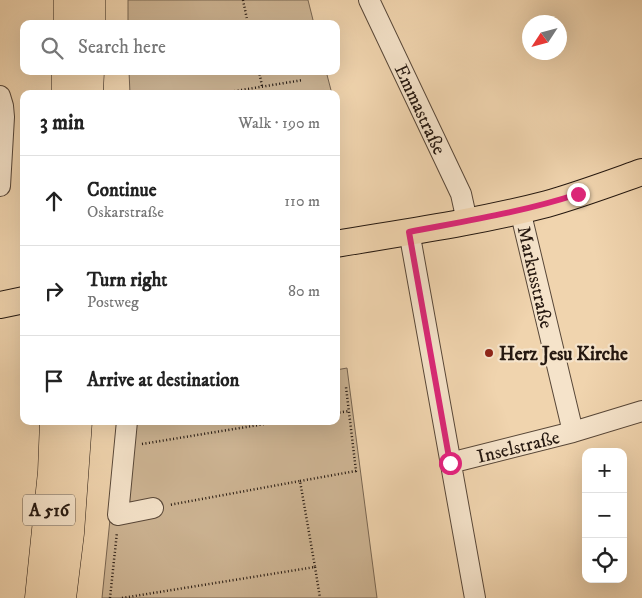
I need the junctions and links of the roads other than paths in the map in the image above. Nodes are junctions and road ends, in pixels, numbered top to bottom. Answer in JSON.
{"nodes":[{"id":1,"x":68,"y":0,"type":"edge"},
{"id":2,"x":92,"y":0,"type":"edge"},
{"id":3,"x":369,"y":0,"type":"edge"},
{"id":4,"x":68,"y":20,"type":"edge"},
{"id":5,"x":91,"y":20,"type":"edge"},
{"id":6,"x":66,"y":75,"type":"edge"},
{"id":7,"x":90,"y":75,"type":"edge"},
{"id":8,"x":66,"y":90,"type":"edge"},
{"id":9,"x":89,"y":90,"type":"edge"},
{"id":10,"x":0,"y":96,"type":"edge"},
{"id":11,"x":642,"y":172,"type":"edge"},
{"id":12,"x":0,"y":186,"type":"edge"},
{"id":13,"x":520,"y":210,"type":"junction"},
{"id":14,"x":466,"y":221,"type":"junction"},
{"id":15,"x":409,"y":232,"type":"junction"},
{"id":16,"x":340,"y":243,"type":"edge"},
{"id":17,"x":20,"y":301,"type":"edge"},
{"id":18,"x":0,"y":305,"type":"edge"},
{"id":19,"x":642,"y":411,"type":"edge"},
{"id":20,"x":54,"y":425,"type":"edge"},
{"id":21,"x":78,"y":425,"type":"edge"},
{"id":22,"x":128,"y":425,"type":"edge"},
{"id":23,"x":573,"y":432,"type":"junction"},
{"id":24,"x":450,"y":463,"type":"junction"},
{"id":25,"x":153,"y":508,"type":"road end"},
{"id":26,"x":39,"y":598,"type":"edge"},
{"id":27,"x":62,"y":598,"type":"edge"},
{"id":28,"x":475,"y":598,"type":"edge"}],
"edges":[{"from":1,"to":4,"type":"highway"},
{"from":2,"to":5,"type":"highway"},
{"from":3,"to":14,"type":"street","name":"Emmastraße"},
{"from":6,"to":8,"type":"highway"},
{"from":7,"to":9,"type":"highway"},
{"from":10,"to":12,"type":"street"},
{"from":11,"to":13,"type":"main road"},
{"from":13,"to":14,"type":"main road"},
{"from":13,"to":23,"type":"street","name":"Markusstraße"},
{"from":14,"to":15,"type":"main road"},
{"from":15,"to":16,"type":"main road"},
{"from":15,"to":24,"type":"street"},
{"from":17,"to":18,"type":"main road"},
{"from":19,"to":23,"type":"street","name":"Inselstraße"},
{"from":20,"to":26,"type":"highway","number":"A 516"},
{"from":21,"to":27,"type":"highway","number":"A 516"},
{"from":22,"to":25,"type":"street"},
{"from":23,"to":24,"type":"street","name":"Inselstraße"},
{"from":24,"to":28,"type":"street"}]}
